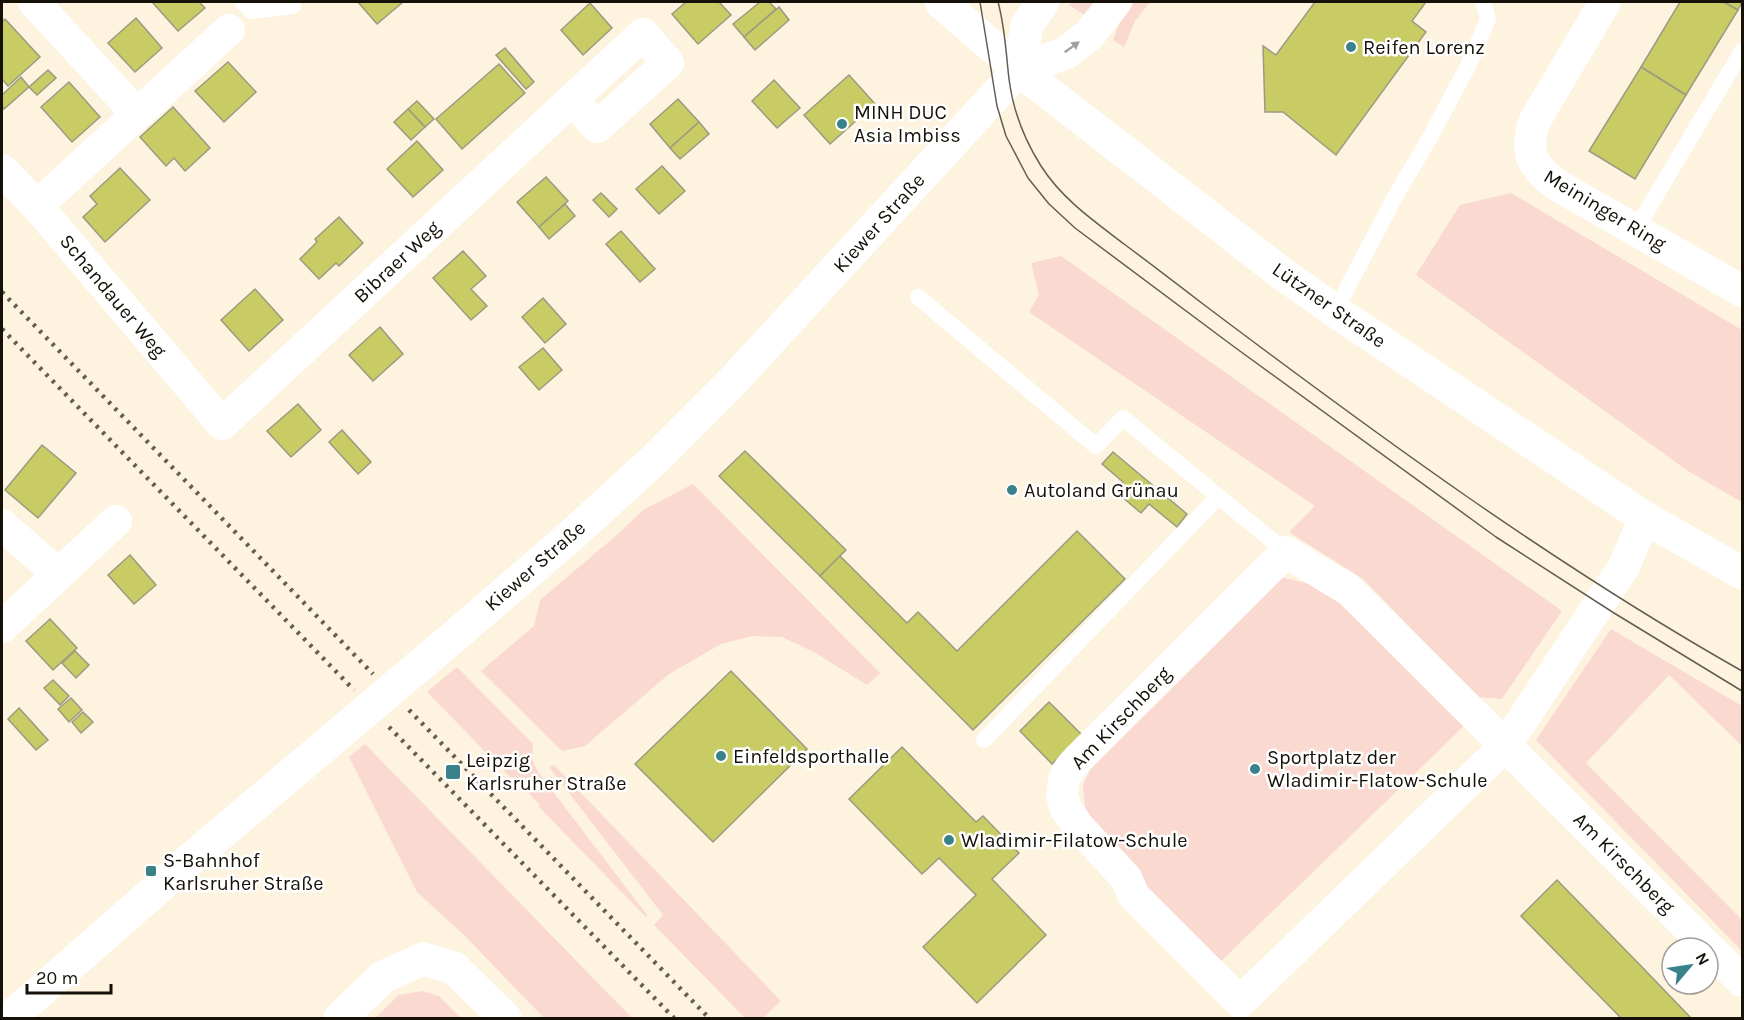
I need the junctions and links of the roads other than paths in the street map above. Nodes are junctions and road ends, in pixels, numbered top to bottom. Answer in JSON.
{"nodes":[{"id":1,"x":34,"y":2,"type":"edge"},
{"id":2,"x":243,"y":2,"type":"edge"},
{"id":3,"x":941,"y":2,"type":"edge"},
{"id":4,"x":1043,"y":2,"type":"edge"},
{"id":5,"x":1115,"y":2,"type":"edge"},
{"id":6,"x":1483,"y":2,"type":"edge"},
{"id":7,"x":1605,"y":2,"type":"edge"},
{"id":8,"x":292,"y":6,"type":"dead end"},
{"id":9,"x":229,"y":30,"type":"dead end"},
{"id":10,"x":1743,"y":51,"type":"edge"},
{"id":11,"x":1019,"y":70,"type":"junction"},
{"id":12,"x":572,"y":100,"type":"dead end"},
{"id":13,"x":137,"y":114,"type":"junction"},
{"id":14,"x":2,"y":170,"type":"edge"},
{"id":15,"x":37,"y":206,"type":"junction"},
{"id":16,"x":1636,"y":230,"type":"junction"},
{"id":17,"x":1743,"y":291,"type":"edge"},
{"id":18,"x":918,"y":297,"type":"dead end"},
{"id":19,"x":1335,"y":311,"type":"junction"},
{"id":20,"x":222,"y":424,"type":"joint"},
{"id":21,"x":1218,"y":497,"type":"junction"},
{"id":22,"x":1645,"y":518,"type":"junction"},
{"id":23,"x":116,"y":521,"type":"dead end"},
{"id":24,"x":2,"y":525,"type":"edge"},
{"id":25,"x":1286,"y":552,"type":"junction"},
{"id":26,"x":1743,"y":573,"type":"edge"},
{"id":27,"x":58,"y":574,"type":"junction"},
{"id":28,"x":2,"y":627,"type":"edge"},
{"id":29,"x":984,"y":740,"type":"dead end"},
{"id":30,"x":1505,"y":746,"type":"junction"},
{"id":31,"x":1743,"y":981,"type":"edge"},
{"id":32,"x":10,"y":1018,"type":"edge"},
{"id":33,"x":339,"y":1018,"type":"edge"},
{"id":34,"x":505,"y":1018,"type":"edge"}],
"edges":[{"from":1,"to":13,"type":"street"},
{"from":2,"to":8,"type":"lane"},
{"from":3,"to":11,"type":"street","name":"Lützner Straße"},
{"from":4,"to":11,"type":"street"},
{"from":11,"to":5,"type":"street","name":"Kiewer Straße","one_way":true},
{"from":6,"to":19,"type":"lane"},
{"from":7,"to":16,"type":"street","name":"Meininger Ring"},
{"from":9,"to":13,"type":"street"},
{"from":10,"to":16,"type":"lane"},
{"from":11,"to":19,"type":"street","name":"Lützner Straße"},
{"from":11,"to":32,"type":"street","name":"Kiewer Straße"},
{"from":12,"to":20,"type":"street","name":"Bibraer Weg"},
{"from":13,"to":15,"type":"street"},
{"from":14,"to":15,"type":"street","name":"Schandauer Weg"},
{"from":15,"to":20,"type":"street","name":"Schandauer Weg"},
{"from":16,"to":17,"type":"street","name":"Meininger Ring"},
{"from":18,"to":21,"type":"lane"},
{"from":19,"to":22,"type":"street","name":"Lützner Straße"},
{"from":21,"to":25,"type":"lane"},
{"from":21,"to":29,"type":"lane"},
{"from":22,"to":26,"type":"street","name":"Lützner Straße"},
{"from":22,"to":30,"type":"street","name":"Am Kirschberg"},
{"from":23,"to":27,"type":"street"},
{"from":24,"to":27,"type":"street"},
{"from":25,"to":30,"type":"street","name":"Am Kirschberg"},
{"from":25,"to":30,"type":"street","name":"Am Kirschberg"},
{"from":27,"to":28,"type":"street"},
{"from":30,"to":31,"type":"street","name":"Am Kirschberg"},
{"from":33,"to":34,"type":"street"}]}
